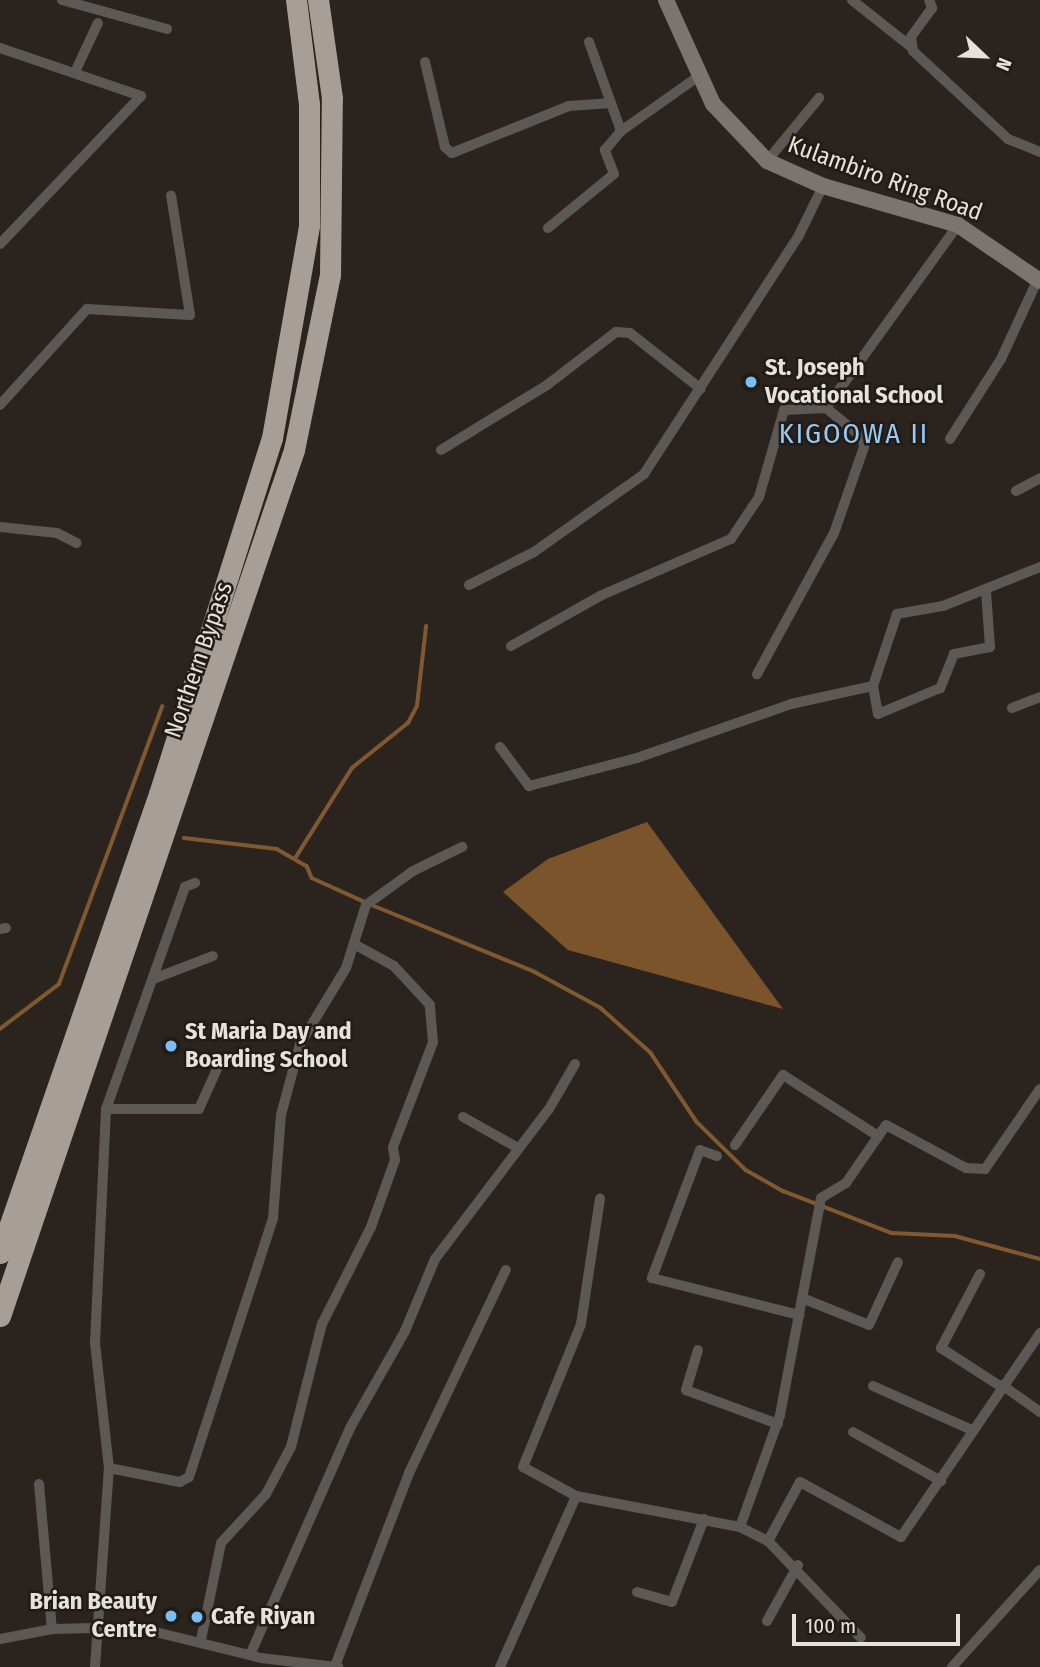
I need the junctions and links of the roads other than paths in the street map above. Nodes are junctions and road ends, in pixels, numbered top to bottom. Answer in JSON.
{"nodes":[{"id":1,"x":62,"y":0,"type":"edge"},
{"id":2,"x":296,"y":0,"type":"edge"},
{"id":3,"x":318,"y":0,"type":"edge"},
{"id":4,"x":666,"y":0,"type":"edge"},
{"id":5,"x":852,"y":0,"type":"edge"},
{"id":6,"x":929,"y":0,"type":"edge"},
{"id":7,"x":98,"y":23,"type":"dead end"},
{"id":8,"x":167,"y":29,"type":"dead end"},
{"id":9,"x":589,"y":42,"type":"dead end"},
{"id":10,"x":910,"y":46,"type":"junction"},
{"id":11,"x":0,"y":48,"type":"edge"},
{"id":12,"x":425,"y":62,"type":"dead end"},
{"id":13,"x":75,"y":72,"type":"junction"},
{"id":14,"x":699,"y":76,"type":"junction"},
{"id":15,"x":819,"y":98,"type":"dead end"},
{"id":16,"x":611,"y":103,"type":"junction"},
{"id":17,"x":621,"y":131,"type":"junction"},
{"id":18,"x":1040,"y":152,"type":"edge"},
{"id":19,"x":766,"y":161,"type":"junction"},
{"id":20,"x":823,"y":186,"type":"junction"},
{"id":21,"x":171,"y":195,"type":"dead end"},
{"id":22,"x":958,"y":225,"type":"junction"},
{"id":23,"x":548,"y":228,"type":"dead end"},
{"id":24,"x":0,"y":244,"type":"edge"},
{"id":25,"x":1039,"y":280,"type":"edge"},
{"id":26,"x":701,"y":389,"type":"junction"},
{"id":27,"x":0,"y":405,"type":"edge"},
{"id":28,"x":826,"y":408,"type":"junction"},
{"id":29,"x":950,"y":439,"type":"dead end"},
{"id":30,"x":441,"y":450,"type":"dead end"},
{"id":31,"x":1040,"y":478,"type":"edge"},
{"id":32,"x":1016,"y":491,"type":"dead end"},
{"id":33,"x":0,"y":527,"type":"edge"},
{"id":34,"x":77,"y":542,"type":"dead end"},
{"id":35,"x":1040,"y":567,"type":"edge"},
{"id":36,"x":468,"y":586,"type":"dead end"},
{"id":37,"x":986,"y":592,"type":"junction"},
{"id":38,"x":511,"y":646,"type":"dead end"},
{"id":39,"x":757,"y":674,"type":"dead end"},
{"id":40,"x":873,"y":686,"type":"junction"},
{"id":41,"x":1040,"y":697,"type":"edge"},
{"id":42,"x":1012,"y":708,"type":"dead end"},
{"id":43,"x":500,"y":747,"type":"dead end"},
{"id":44,"x":462,"y":847,"type":"dead end"},
{"id":45,"x":195,"y":883,"type":"dead end"},
{"id":46,"x":354,"y":944,"type":"junction"},
{"id":47,"x":213,"y":956,"type":"dead end"},
{"id":48,"x":153,"y":979,"type":"junction"},
{"id":49,"x":221,"y":1060,"type":"dead end"},
{"id":50,"x":575,"y":1064,"type":"dead end"},
{"id":51,"x":1040,"y":1089,"type":"edge"},
{"id":52,"x":106,"y":1109,"type":"junction"},
{"id":53,"x":463,"y":1117,"type":"dead end"},
{"id":54,"x":878,"y":1136,"type":"junction"},
{"id":55,"x":735,"y":1145,"type":"dead end"},
{"id":56,"x":518,"y":1148,"type":"junction"},
{"id":57,"x":717,"y":1156,"type":"dead end"},
{"id":58,"x":600,"y":1198,"type":"dead end"},
{"id":59,"x":0,"y":1252,"type":"edge"},
{"id":60,"x":898,"y":1262,"type":"dead end"},
{"id":61,"x":506,"y":1270,"type":"dead end"},
{"id":62,"x":980,"y":1274,"type":"dead end"},
{"id":63,"x":802,"y":1298,"type":"junction"},
{"id":64,"x":799,"y":1315,"type":"junction"},
{"id":65,"x":0,"y":1316,"type":"edge"},
{"id":66,"x":1040,"y":1333,"type":"edge"},
{"id":67,"x":698,"y":1350,"type":"dead end"},
{"id":68,"x":873,"y":1386,"type":"dead end"},
{"id":69,"x":1001,"y":1386,"type":"junction"},
{"id":70,"x":1040,"y":1412,"type":"edge"},
{"id":71,"x":778,"y":1424,"type":"junction"},
{"id":72,"x":972,"y":1430,"type":"junction"},
{"id":73,"x":853,"y":1432,"type":"dead end"},
{"id":74,"x":109,"y":1468,"type":"junction"},
{"id":75,"x":941,"y":1480,"type":"junction"},
{"id":76,"x":39,"y":1484,"type":"dead end"},
{"id":77,"x":576,"y":1496,"type":"junction"},
{"id":78,"x":704,"y":1519,"type":"junction"},
{"id":79,"x":740,"y":1527,"type":"junction"},
{"id":80,"x":768,"y":1541,"type":"junction"},
{"id":81,"x":798,"y":1566,"type":"junction"},
{"id":82,"x":1040,"y":1570,"type":"edge"},
{"id":83,"x":638,"y":1592,"type":"dead end"},
{"id":84,"x":767,"y":1621,"type":"dead end"},
{"id":85,"x":99,"y":1628,"type":"junction"},
{"id":86,"x":52,"y":1629,"type":"junction"},
{"id":87,"x":861,"y":1638,"type":"dead end"},
{"id":88,"x":0,"y":1639,"type":"edge"},
{"id":89,"x":201,"y":1640,"type":"junction"},
{"id":90,"x":256,"y":1660,"type":"edge"},
{"id":91,"x":95,"y":1667,"type":"edge"},
{"id":92,"x":337,"y":1667,"type":"edge"},
{"id":93,"x":500,"y":1667,"type":"edge"},
{"id":94,"x":952,"y":1667,"type":"edge"}],
"edges":[{"from":1,"to":8,"type":"street"},
{"from":2,"to":59,"type":"highway","name":"Northern Bypass"},
{"from":3,"to":65,"type":"highway","name":"Northern Bypass"},
{"from":4,"to":14,"type":"street","name":"Kulambiro Ring Road"},
{"from":5,"to":10,"type":"street"},
{"from":6,"to":10,"type":"street"},
{"from":7,"to":13,"type":"street"},
{"from":9,"to":16,"type":"street"},
{"from":10,"to":18,"type":"street"},
{"from":11,"to":13,"type":"street"},
{"from":12,"to":16,"type":"street"},
{"from":13,"to":24,"type":"street"},
{"from":14,"to":17,"type":"street"},
{"from":14,"to":19,"type":"street","name":"Kulambiro Ring Road"},
{"from":15,"to":19,"type":"street"},
{"from":16,"to":17,"type":"street"},
{"from":17,"to":23,"type":"street"},
{"from":19,"to":20,"type":"street","name":"Kulambiro Ring Road"},
{"from":20,"to":22,"type":"street","name":"Kulambiro Ring Road"},
{"from":20,"to":26,"type":"street"},
{"from":21,"to":27,"type":"street"},
{"from":22,"to":25,"type":"street","name":"Kulambiro Ring Road"},
{"from":22,"to":28,"type":"street"},
{"from":25,"to":29,"type":"street"},
{"from":26,"to":30,"type":"street"},
{"from":26,"to":36,"type":"street"},
{"from":28,"to":38,"type":"street"},
{"from":28,"to":39,"type":"street"},
{"from":31,"to":32,"type":"street"},
{"from":33,"to":34,"type":"street"},
{"from":35,"to":37,"type":"street"},
{"from":37,"to":40,"type":"street"},
{"from":37,"to":40,"type":"street"},
{"from":40,"to":43,"type":"street"},
{"from":41,"to":42,"type":"street"},
{"from":44,"to":46,"type":"street"},
{"from":45,"to":48,"type":"street"},
{"from":46,"to":74,"type":"street"},
{"from":46,"to":89,"type":"street"},
{"from":47,"to":48,"type":"street"},
{"from":48,"to":52,"type":"street"},
{"from":49,"to":52,"type":"street"},
{"from":50,"to":56,"type":"street"},
{"from":51,"to":54,"type":"street"},
{"from":52,"to":74,"type":"street"},
{"from":53,"to":56,"type":"street"},
{"from":54,"to":55,"type":"street"},
{"from":54,"to":63,"type":"street"},
{"from":56,"to":90,"type":"street"},
{"from":57,"to":64,"type":"street"},
{"from":58,"to":77,"type":"street"},
{"from":60,"to":63,"type":"street"},
{"from":61,"to":92,"type":"street"},
{"from":62,"to":69,"type":"street"},
{"from":63,"to":64,"type":"street"},
{"from":64,"to":71,"type":"street"},
{"from":66,"to":69,"type":"street"},
{"from":67,"to":71,"type":"street"},
{"from":68,"to":72,"type":"street"},
{"from":69,"to":70,"type":"street"},
{"from":69,"to":72,"type":"street"},
{"from":71,"to":79,"type":"street"},
{"from":72,"to":75,"type":"street"},
{"from":73,"to":75,"type":"street"},
{"from":74,"to":85,"type":"street"},
{"from":75,"to":80,"type":"street"},
{"from":76,"to":86,"type":"street"},
{"from":77,"to":78,"type":"street"},
{"from":77,"to":93,"type":"street"},
{"from":78,"to":79,"type":"street"},
{"from":78,"to":83,"type":"street"},
{"from":79,"to":80,"type":"street"},
{"from":80,"to":81,"type":"street"},
{"from":81,"to":84,"type":"street"},
{"from":81,"to":87,"type":"street"},
{"from":82,"to":94,"type":"street"},
{"from":85,"to":86,"type":"street"},
{"from":85,"to":89,"type":"street"},
{"from":85,"to":91,"type":"street"},
{"from":86,"to":88,"type":"street"},
{"from":89,"to":90,"type":"street"},
{"from":90,"to":92,"type":"street"}]}
